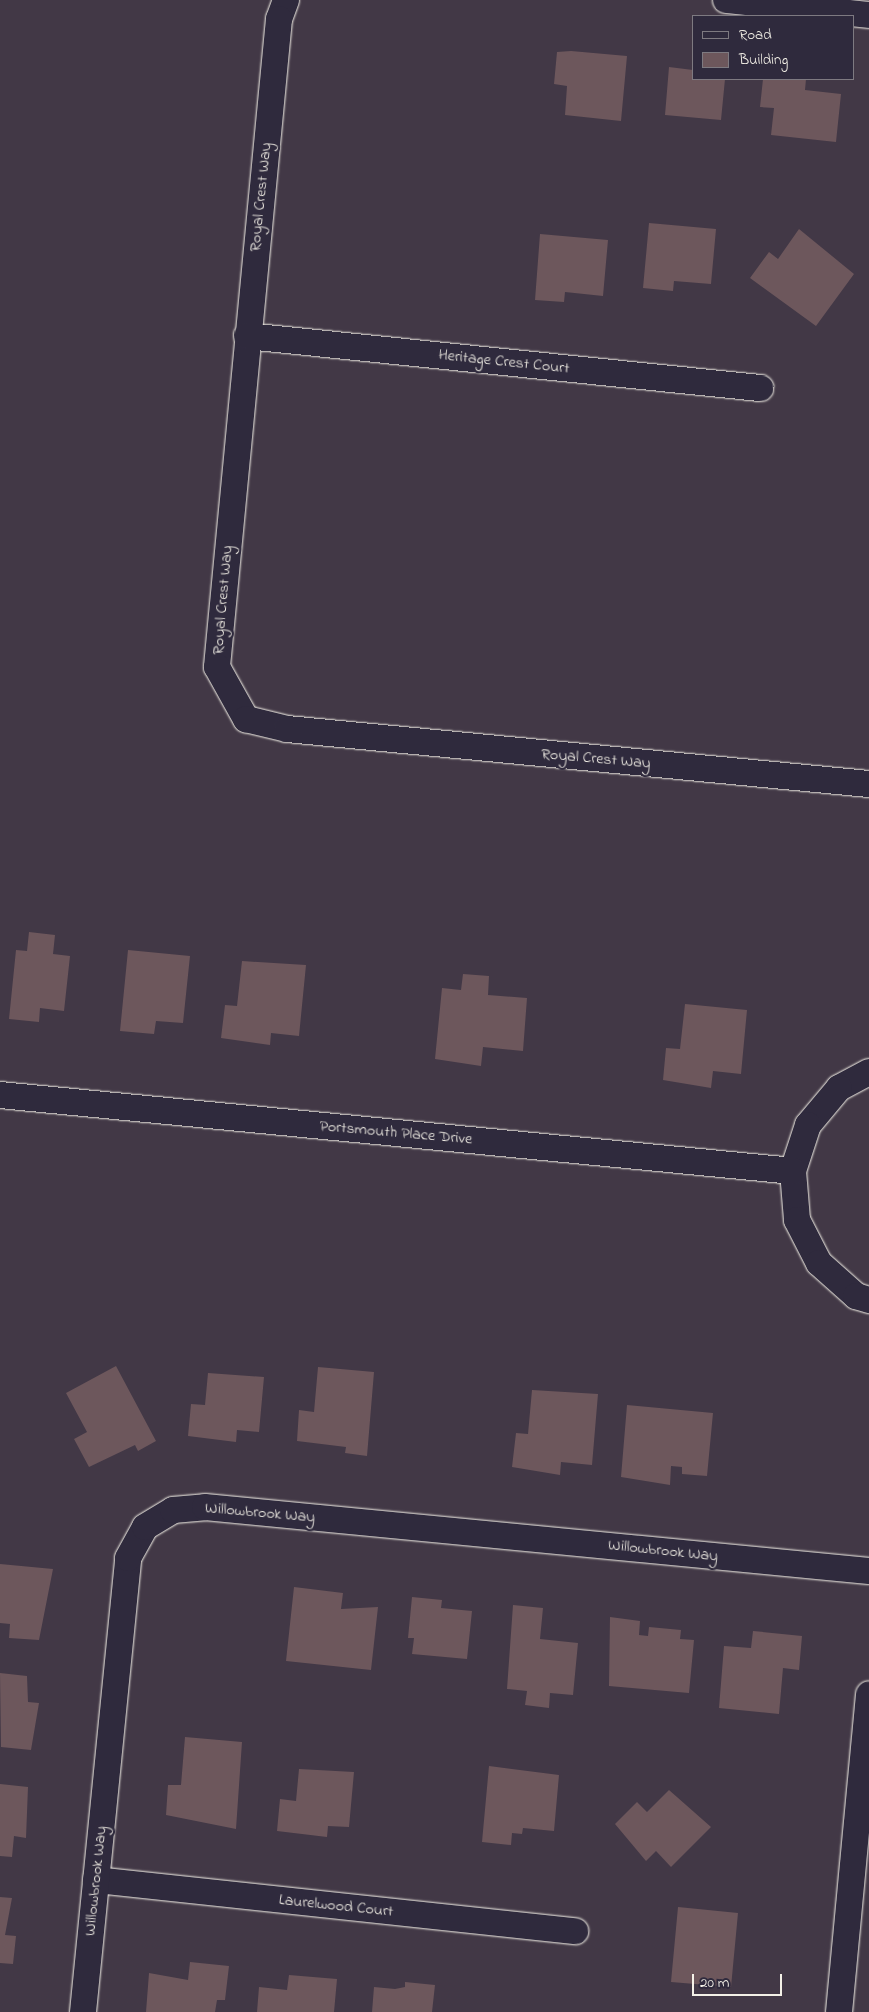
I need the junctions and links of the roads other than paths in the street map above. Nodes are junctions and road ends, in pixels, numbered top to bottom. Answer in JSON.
{"nodes":[{"id":1,"x":286,"y":0,"type":"edge"},
{"id":2,"x":726,"y":0,"type":"edge"},
{"id":3,"x":869,"y":15,"type":"edge"},
{"id":4,"x":247,"y":336,"type":"junction"},
{"id":5,"x":760,"y":388,"type":"dead end"},
{"id":6,"x":869,"y":784,"type":"edge"},
{"id":7,"x":869,"y":1072,"type":"edge"},
{"id":8,"x":0,"y":1095,"type":"edge"},
{"id":9,"x":793,"y":1171,"type":"junction"},
{"id":10,"x":869,"y":1300,"type":"edge"},
{"id":11,"x":869,"y":1571,"type":"edge"},
{"id":12,"x":869,"y":1694,"type":"edge"},
{"id":13,"x":96,"y":1880,"type":"junction"},
{"id":14,"x":576,"y":1931,"type":"dead end"},
{"id":15,"x":83,"y":2012,"type":"edge"},
{"id":16,"x":839,"y":2012,"type":"edge"}],
"edges":[{"from":1,"to":4,"type":"street","name":"Royal Crest Way"},
{"from":2,"to":3,"type":"street"},
{"from":4,"to":5,"type":"street","name":"Heritage Crest Court"},
{"from":4,"to":6,"type":"street","name":"Royal Crest Way"},
{"from":7,"to":9,"type":"street"},
{"from":8,"to":9,"type":"street","name":"Portsmouth Place Drive"},
{"from":9,"to":10,"type":"street"},
{"from":11,"to":13,"type":"street","name":"Willowbrook Way"},
{"from":12,"to":16,"type":"street"},
{"from":13,"to":14,"type":"street","name":"Laurelwood Court"},
{"from":13,"to":15,"type":"street","name":"Willowbrook Way"}]}
